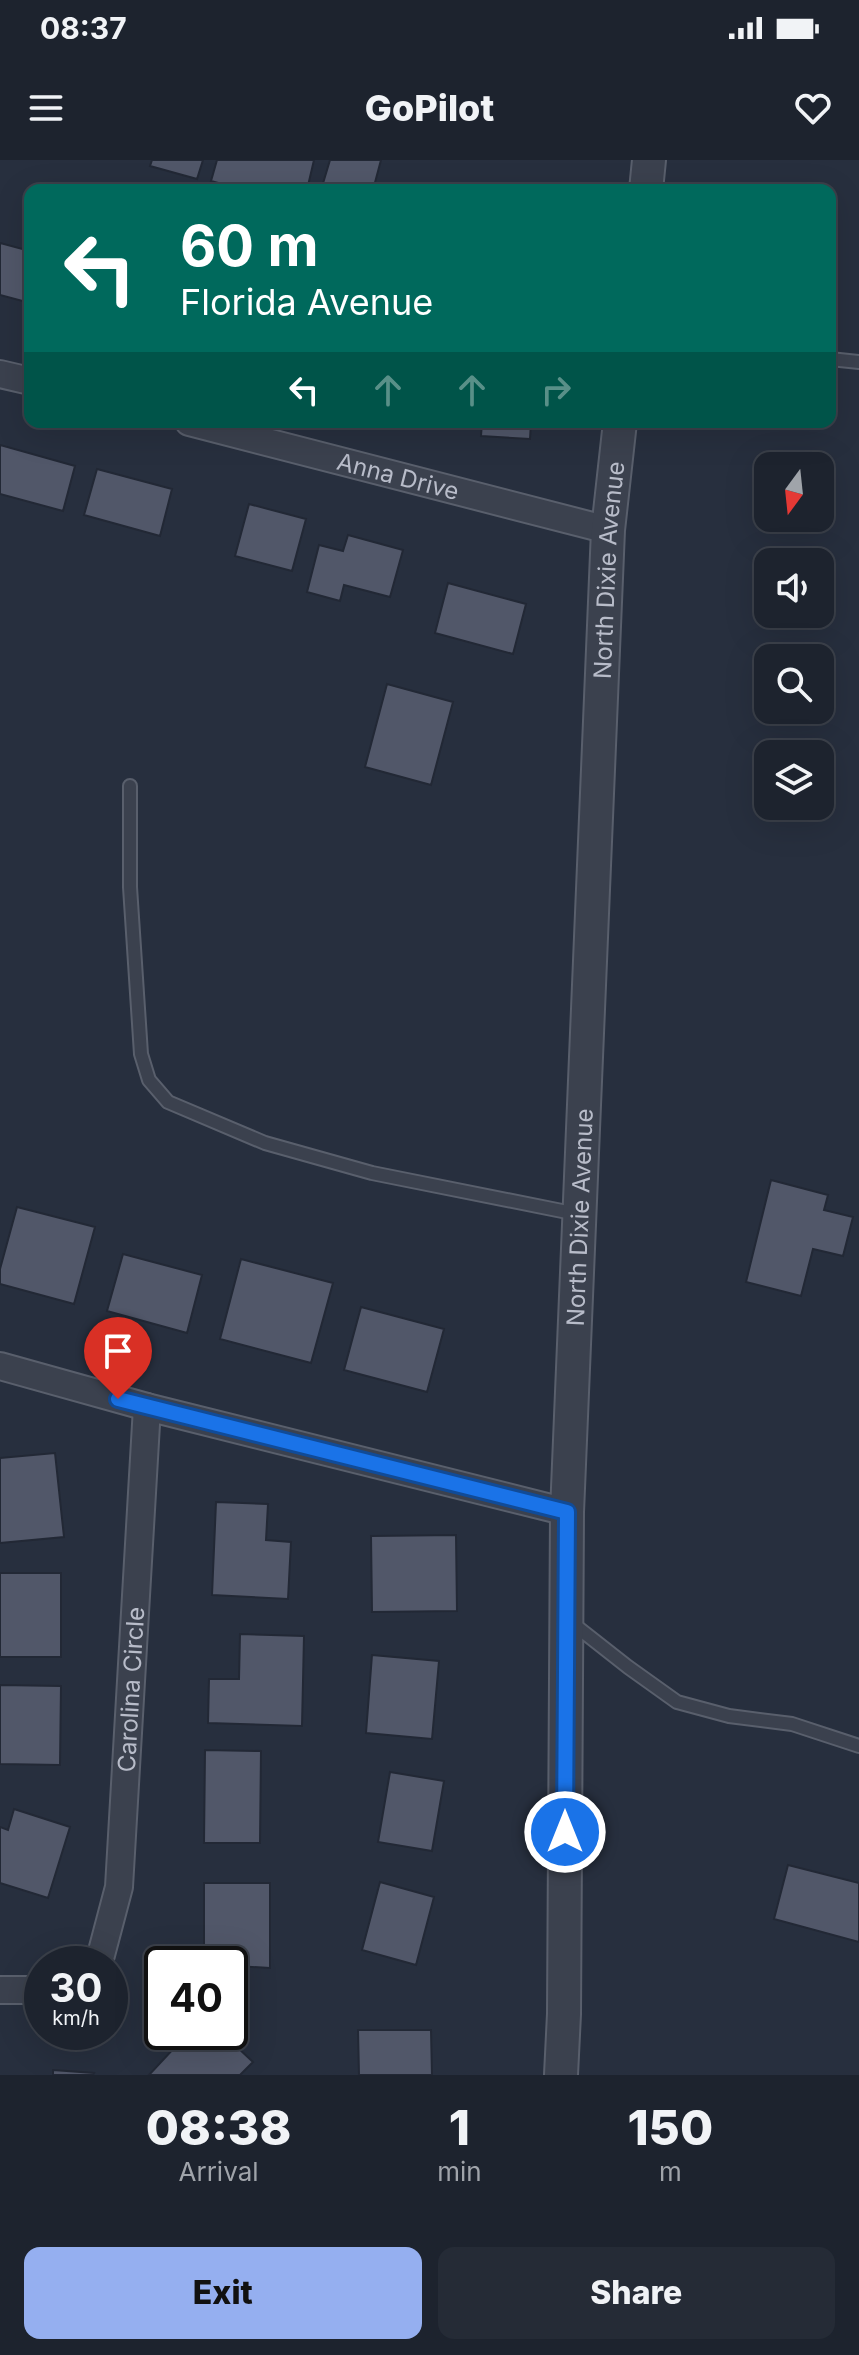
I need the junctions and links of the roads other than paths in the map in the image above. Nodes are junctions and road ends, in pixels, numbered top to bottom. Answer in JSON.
{"nodes":[{"id":1,"x":649,"y":160,"type":"edge"},
{"id":2,"x":647,"y":184,"type":"edge"},
{"id":3,"x":836,"y":360,"type":"edge"},
{"id":4,"x":859,"y":362,"type":"edge"},
{"id":5,"x":0,"y":374,"type":"edge"},
{"id":6,"x":24,"y":380,"type":"edge"},
{"id":7,"x":212,"y":428,"type":"edge"},
{"id":8,"x":619,"y":428,"type":"edge"},
{"id":9,"x":608,"y":530,"type":"junction"},
{"id":10,"x":130,"y":786,"type":"dead end"},
{"id":11,"x":580,"y":1215,"type":"junction"},
{"id":12,"x":0,"y":1366,"type":"edge"},
{"id":13,"x":147,"y":1407,"type":"junction"},
{"id":14,"x":567,"y":1512,"type":"junction"},
{"id":15,"x":566,"y":1619,"type":"junction"},
{"id":16,"x":859,"y":1746,"type":"edge"},
{"id":17,"x":103,"y":1946,"type":"edge"},
{"id":18,"x":0,"y":1990,"type":"edge"},
{"id":19,"x":24,"y":1990,"type":"edge"},
{"id":20,"x":561,"y":2075,"type":"edge"}],
"edges":[{"from":1,"to":2,"type":"street"},
{"from":3,"to":4,"type":"lane"},
{"from":5,"to":6,"type":"street"},
{"from":7,"to":9,"type":"street","name":"Anna Drive"},
{"from":8,"to":9,"type":"street","name":"North Dixie Avenue"},
{"from":9,"to":11,"type":"street","name":"North Dixie Avenue"},
{"from":10,"to":11,"type":"lane"},
{"from":11,"to":14,"type":"street","name":"North Dixie Avenue"},
{"from":12,"to":13,"type":"street"},
{"from":13,"to":14,"type":"street"},
{"from":13,"to":17,"type":"street","name":"Carolina Circle"},
{"from":14,"to":15,"type":"street","name":"North Dixie Avenue"},
{"from":15,"to":16,"type":"lane"},
{"from":15,"to":20,"type":"street","name":"North Dixie Avenue"},
{"from":18,"to":19,"type":"street"}]}
